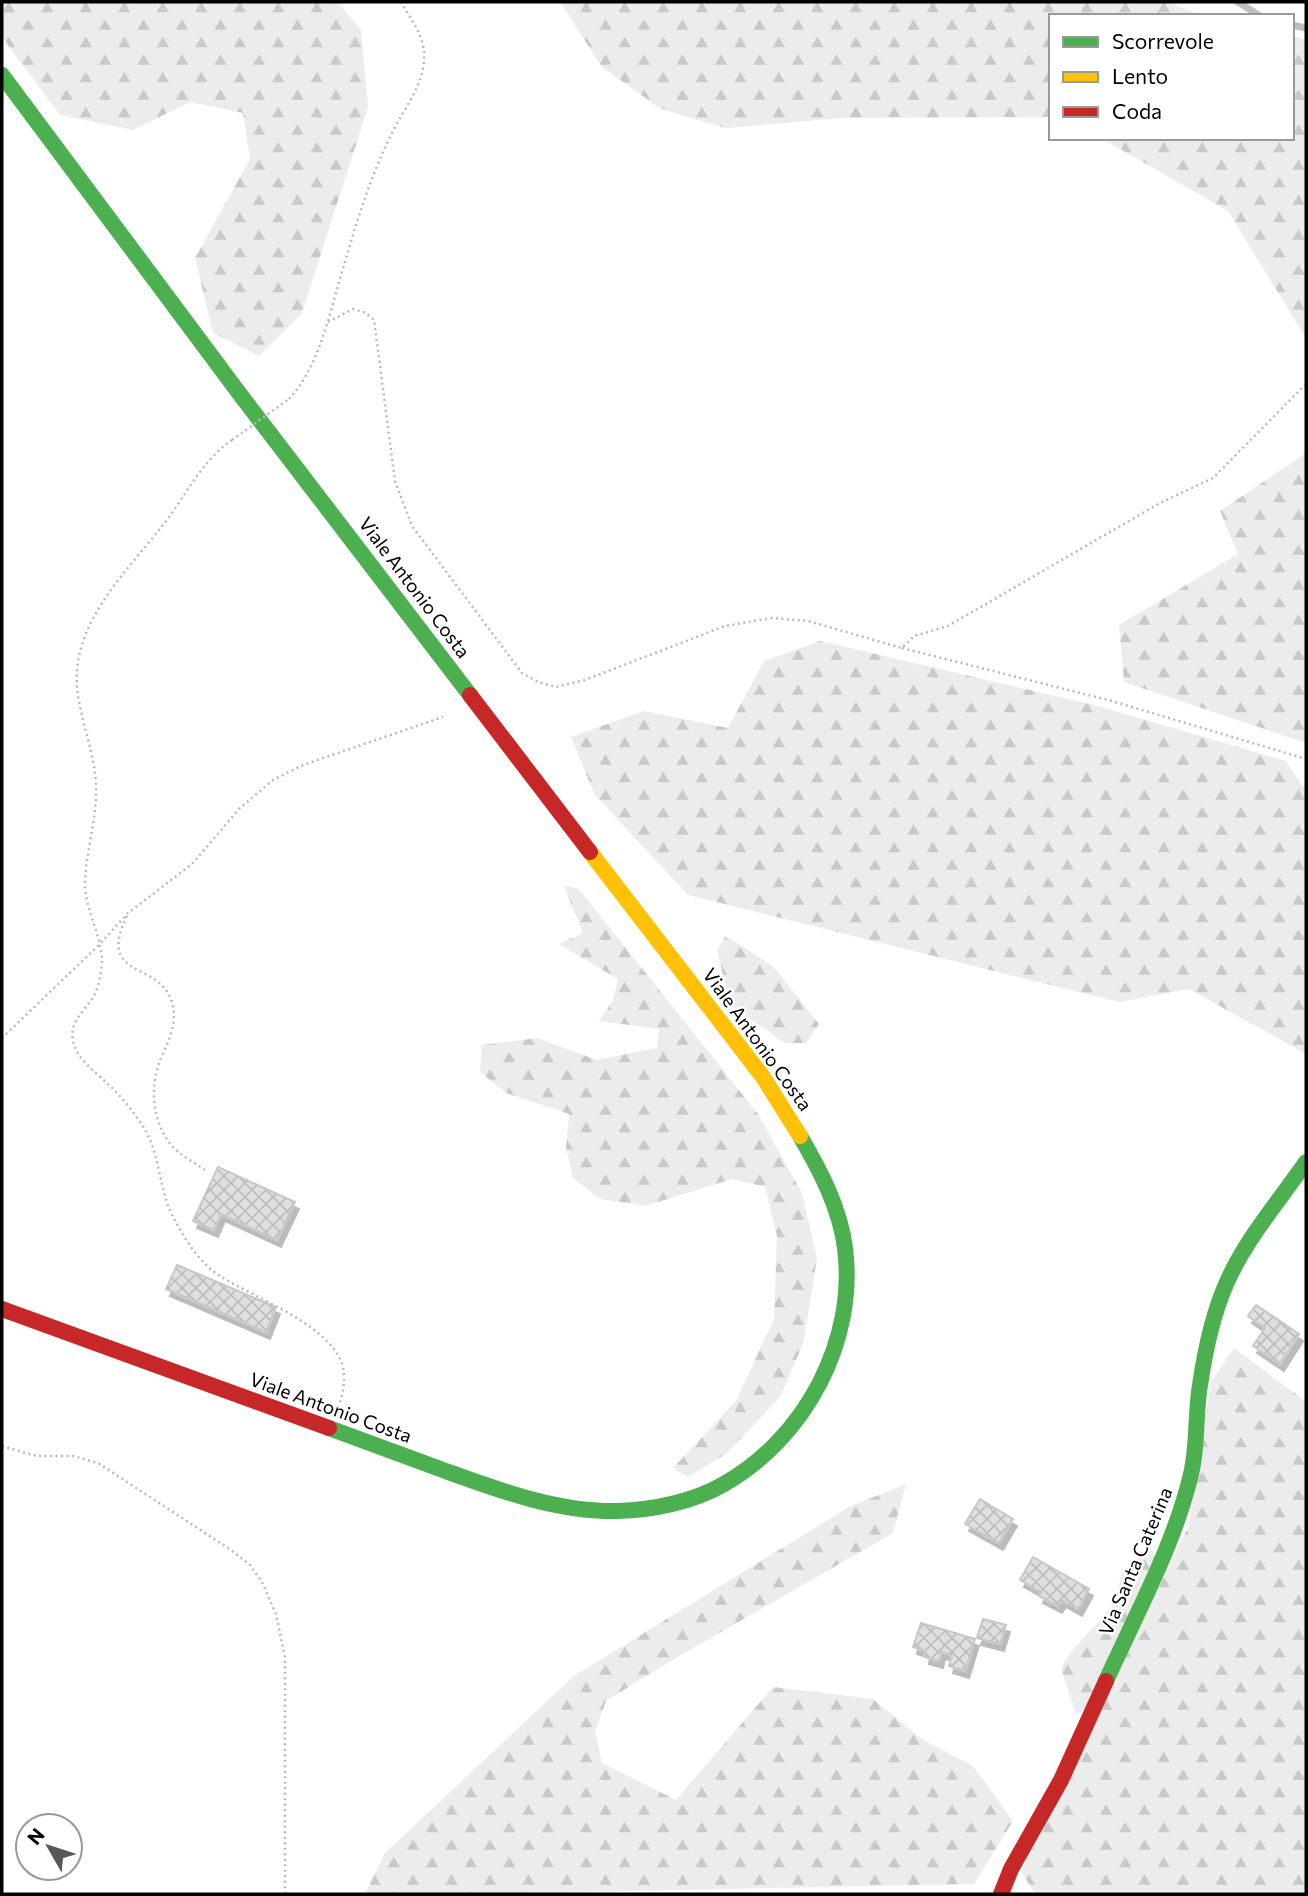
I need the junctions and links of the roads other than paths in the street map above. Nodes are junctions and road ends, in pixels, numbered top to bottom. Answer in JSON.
{"nodes":[{"id":1,"x":1238,"y":2,"type":"edge"},
{"id":2,"x":1257,"y":14,"type":"edge"},
{"id":3,"x":2,"y":75,"type":"edge"},
{"id":4,"x":1306,"y":1162,"type":"edge"},
{"id":5,"x":2,"y":1309,"type":"edge"},
{"id":6,"x":1001,"y":1894,"type":"edge"}],
"edges":[{"from":1,"to":2,"type":"lane"},
{"from":3,"to":5,"type":"main road","name":"Viale Antonio Costa"},
{"from":4,"to":6,"type":"main road","name":"Via Santa Caterina"}]}
